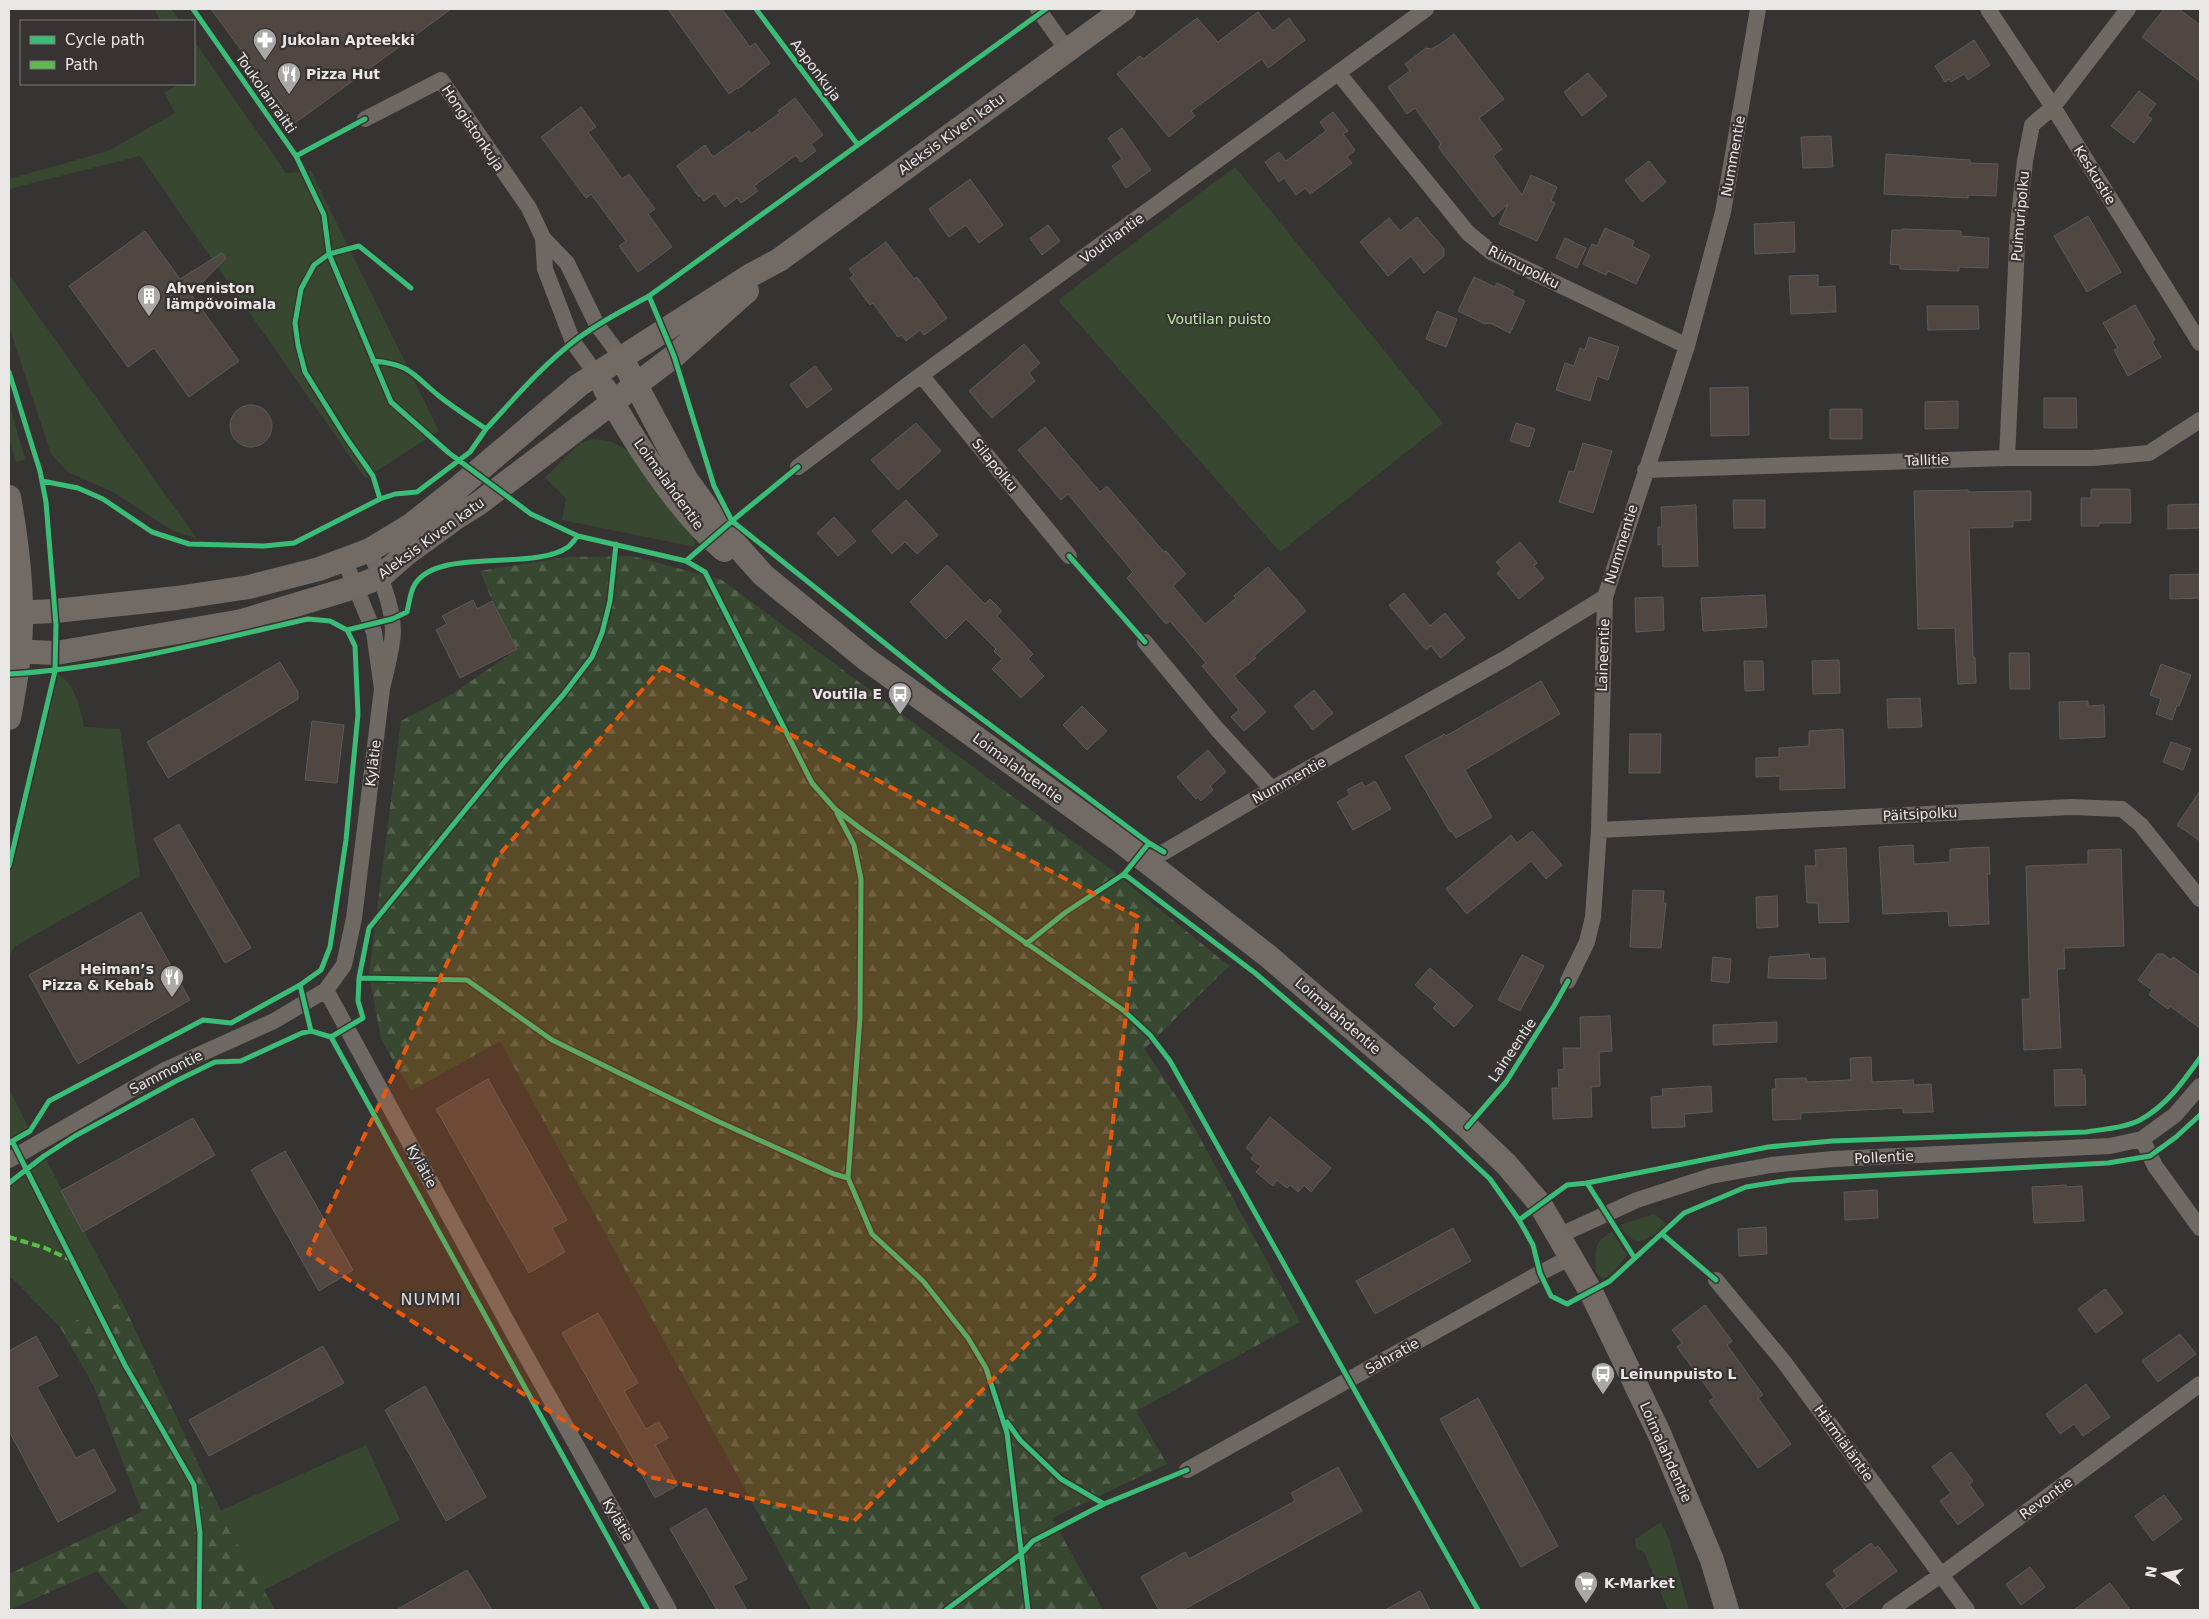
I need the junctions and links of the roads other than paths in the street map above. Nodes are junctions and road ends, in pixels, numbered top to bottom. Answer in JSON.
{"nodes":[{"id":1,"x":1038,"y":9,"type":"edge"},
{"id":2,"x":1124,"y":9,"type":"edge"},
{"id":3,"x":1426,"y":9,"type":"edge"},
{"id":4,"x":1758,"y":9,"type":"edge"},
{"id":5,"x":1988,"y":9,"type":"edge"},
{"id":6,"x":2128,"y":9,"type":"edge"},
{"id":7,"x":1067,"y":50,"type":"junction"},
{"id":8,"x":1339,"y":74,"type":"junction"},
{"id":9,"x":2053,"y":107,"type":"junction"},
{"id":10,"x":365,"y":119,"type":"dead end"},
{"id":11,"x":543,"y":238,"type":"junction"},
{"id":12,"x":779,"y":260,"type":"junction"},
{"id":13,"x":2200,"y":343,"type":"edge"},
{"id":14,"x":1686,"y":346,"type":"junction"},
{"id":15,"x":621,"y":357,"type":"junction"},
{"id":16,"x":596,"y":374,"type":"junction"},
{"id":17,"x":922,"y":375,"type":"junction"},
{"id":18,"x":636,"y":385,"type":"junction"},
{"id":19,"x":612,"y":402,"type":"junction"},
{"id":20,"x":2200,"y":420,"type":"edge"},
{"id":21,"x":2007,"y":458,"type":"junction"},
{"id":22,"x":798,"y":468,"type":"dead end"},
{"id":23,"x":1644,"y":470,"type":"junction"},
{"id":24,"x":9,"y":497,"type":"edge"},
{"id":25,"x":370,"y":550,"type":"junction"},
{"id":26,"x":1068,"y":556,"type":"dead end"},
{"id":27,"x":344,"y":560,"type":"junction"},
{"id":28,"x":763,"y":575,"type":"junction"},
{"id":29,"x":380,"y":577,"type":"junction"},
{"id":30,"x":355,"y":588,"type":"junction"},
{"id":31,"x":1605,"y":597,"type":"junction"},
{"id":32,"x":15,"y":613,"type":"edge"},
{"id":33,"x":1145,"y":642,"type":"dead end"},
{"id":34,"x":14,"y":652,"type":"edge"},
{"id":35,"x":382,"y":689,"type":"junction"},
{"id":36,"x":9,"y":718,"type":"edge"},
{"id":37,"x":1272,"y":789,"type":"junction"},
{"id":38,"x":1599,"y":830,"type":"junction"},
{"id":39,"x":1147,"y":862,"type":"junction"},
{"id":40,"x":2200,"y":899,"type":"edge"},
{"id":41,"x":1568,"y":981,"type":"dead end"},
{"id":42,"x":326,"y":990,"type":"junction"},
{"id":43,"x":2200,"y":1086,"type":"edge"},
{"id":44,"x":2142,"y":1139,"type":"junction"},
{"id":45,"x":9,"y":1160,"type":"edge"},
{"id":46,"x":2200,"y":1228,"type":"edge"},
{"id":47,"x":1558,"y":1236,"type":"junction"},
{"id":48,"x":1571,"y":1257,"type":"junction"},
{"id":49,"x":1716,"y":1280,"type":"dead end"},
{"id":50,"x":2200,"y":1384,"type":"edge"},
{"id":51,"x":1187,"y":1470,"type":"dead end"},
{"id":52,"x":1941,"y":1575,"type":"junction"},
{"id":53,"x":669,"y":1610,"type":"edge"},
{"id":54,"x":1727,"y":1610,"type":"edge"},
{"id":55,"x":1890,"y":1610,"type":"edge"},
{"id":56,"x":1967,"y":1610,"type":"edge"}],
"edges":[{"from":1,"to":7,"type":"street"},
{"from":2,"to":7,"type":"main road","name":"Aleksis Kiven katu"},
{"from":3,"to":8,"type":"street","name":"Voutilantie"},
{"from":4,"to":14,"type":"street","name":"Nummentie"},
{"from":5,"to":9,"type":"street","name":"Keskustie"},
{"from":6,"to":9,"type":"street","name":"Puimuripolku"},
{"from":7,"to":12,"type":"main road","name":"Aleksis Kiven katu"},
{"from":8,"to":14,"type":"street","name":"Riimupolku"},
{"from":8,"to":17,"type":"street","name":"Voutilantie"},
{"from":9,"to":13,"type":"street","name":"Keskustie"},
{"from":9,"to":21,"type":"street","name":"Puimuripolku"},
{"from":10,"to":11,"type":"street","name":"Hongistonkuja"},
{"from":11,"to":15,"type":"street","name":"Hongistonkuja"},
{"from":11,"to":16,"type":"street","name":"Hongistonkuja"},
{"from":12,"to":15,"type":"main road","name":"Aleksis Kiven katu"},
{"from":12,"to":18,"type":"main road","name":"Aleksis Kiven katu"},
{"from":14,"to":23,"type":"street","name":"Nummentie"},
{"from":15,"to":16,"type":"main road","name":"Aleksis Kiven katu"},
{"from":15,"to":18,"type":"main road","name":"Loimalahdentie"},
{"from":16,"to":19,"type":"main road","name":"Loimalahdentie"},
{"from":16,"to":25,"type":"main road","name":"Aleksis Kiven katu"},
{"from":17,"to":22,"type":"street","name":"Voutilantie"},
{"from":17,"to":26,"type":"street","name":"Silapolku"},
{"from":18,"to":19,"type":"main road","name":"Aleksis Kiven katu"},
{"from":18,"to":28,"type":"main road","name":"Loimalahdentie"},
{"from":19,"to":28,"type":"main road","name":"Loimalahdentie"},
{"from":19,"to":29,"type":"main road","name":"Aleksis Kiven katu"},
{"from":20,"to":21,"type":"street","name":"Tallitie"},
{"from":21,"to":23,"type":"street","name":"Tallitie"},
{"from":23,"to":31,"type":"street","name":"Nummentie"},
{"from":24,"to":32,"type":"main road"},
{"from":25,"to":27,"type":"main road","name":"Aleksis Kiven katu"},
{"from":25,"to":29,"type":"street","name":"Kylätie"},
{"from":27,"to":30,"type":"street","name":"Kylätie"},
{"from":27,"to":32,"type":"main road","name":"Aleksis Kiven katu"},
{"from":28,"to":39,"type":"main road","name":"Loimalahdentie"},
{"from":29,"to":30,"type":"main road","name":"Aleksis Kiven katu"},
{"from":29,"to":35,"type":"street","name":"Kylätie"},
{"from":30,"to":34,"type":"main road","name":"Aleksis Kiven katu"},
{"from":30,"to":35,"type":"street","name":"Kylätie"},
{"from":31,"to":37,"type":"street","name":"Nummentie"},
{"from":31,"to":38,"type":"street","name":"Laineentie"},
{"from":32,"to":34,"type":"main road"},
{"from":33,"to":37,"type":"street"},
{"from":34,"to":36,"type":"main road"},
{"from":35,"to":42,"type":"street","name":"Kylätie"},
{"from":37,"to":39,"type":"street","name":"Nummentie"},
{"from":38,"to":40,"type":"street","name":"Päitsipolku"},
{"from":38,"to":41,"type":"street","name":"Laineentie"},
{"from":39,"to":47,"type":"main road","name":"Loimalahdentie"},
{"from":42,"to":45,"type":"street","name":"Sammontie"},
{"from":42,"to":53,"type":"street","name":"Kylätie"},
{"from":43,"to":44,"type":"street","name":"Pollentie"},
{"from":44,"to":46,"type":"street"},
{"from":44,"to":47,"type":"street","name":"Pollentie"},
{"from":47,"to":48,"type":"main road","name":"Loimalahdentie"},
{"from":48,"to":51,"type":"street","name":"Sahratie"},
{"from":48,"to":54,"type":"main road","name":"Loimalahdentie"},
{"from":49,"to":52,"type":"street","name":"Härmiäläntie"},
{"from":50,"to":52,"type":"street","name":"Revontie"},
{"from":52,"to":55,"type":"street","name":"Revontie"},
{"from":52,"to":56,"type":"street","name":"Härmiäläntie"}]}
